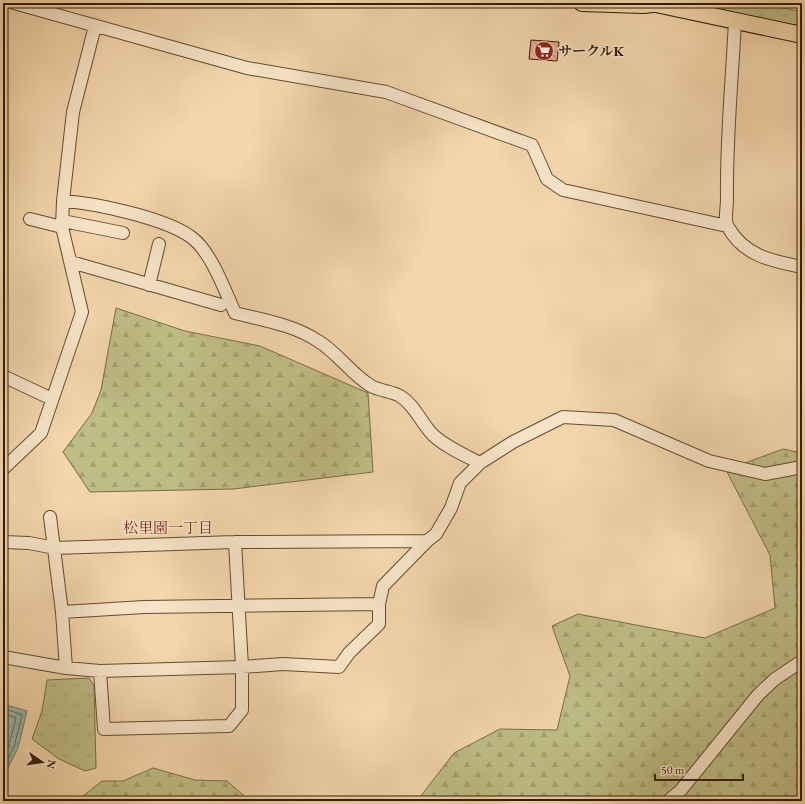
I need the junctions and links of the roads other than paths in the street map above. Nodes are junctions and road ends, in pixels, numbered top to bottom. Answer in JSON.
{"nodes":[{"id":1,"x":14,"y":3,"type":"edge"},
{"id":2,"x":582,"y":3,"type":"edge"},
{"id":3,"x":658,"y":4,"type":"edge"},
{"id":4,"x":735,"y":21,"type":"junction"},
{"id":5,"x":95,"y":26,"type":"junction"},
{"id":6,"x":802,"y":35,"type":"edge"},
{"id":7,"x":63,"y":201,"type":"junction"},
{"id":8,"x":30,"y":219,"type":"dead end"},
{"id":9,"x":62,"y":224,"type":"junction"},
{"id":10,"x":727,"y":226,"type":"junction"},
{"id":11,"x":123,"y":233,"type":"dead end"},
{"id":12,"x":159,"y":244,"type":"dead end"},
{"id":13,"x":71,"y":262,"type":"junction"},
{"id":14,"x":802,"y":267,"type":"edge"},
{"id":15,"x":149,"y":284,"type":"junction"},
{"id":16,"x":221,"y":305,"type":"dead end"},
{"id":17,"x":3,"y":376,"type":"edge"},
{"id":18,"x":52,"y":399,"type":"junction"},
{"id":19,"x":480,"y":463,"type":"junction"},
{"id":20,"x":802,"y":467,"type":"edge"},
{"id":21,"x":3,"y":469,"type":"edge"},
{"id":22,"x":50,"y":517,"type":"dead end"},
{"id":23,"x":427,"y":541,"type":"junction"},
{"id":24,"x":3,"y":542,"type":"edge"},
{"id":25,"x":235,"y":542,"type":"junction"},
{"id":26,"x":55,"y":548,"type":"junction"},
{"id":27,"x":379,"y":604,"type":"junction"},
{"id":28,"x":239,"y":605,"type":"junction"},
{"id":29,"x":62,"y":612,"type":"junction"},
{"id":30,"x":4,"y":654,"type":"edge"},
{"id":31,"x":802,"y":661,"type":"edge"},
{"id":32,"x":242,"y":667,"type":"junction"},
{"id":33,"x":66,"y":668,"type":"junction"},
{"id":34,"x":100,"y":671,"type":"junction"},
{"id":35,"x":668,"y":801,"type":"edge"}],
"edges":[{"from":1,"to":5,"type":"street"},
{"from":2,"to":3,"type":"main road"},
{"from":3,"to":4,"type":"main road"},
{"from":4,"to":6,"type":"main road"},
{"from":4,"to":10,"type":"street"},
{"from":5,"to":7,"type":"street"},
{"from":5,"to":10,"type":"street"},
{"from":7,"to":9,"type":"street"},
{"from":7,"to":19,"type":"street"},
{"from":8,"to":9,"type":"street"},
{"from":9,"to":11,"type":"street"},
{"from":9,"to":13,"type":"street"},
{"from":10,"to":14,"type":"street"},
{"from":12,"to":15,"type":"street"},
{"from":13,"to":15,"type":"street"},
{"from":13,"to":18,"type":"street"},
{"from":15,"to":16,"type":"street"},
{"from":17,"to":18,"type":"street"},
{"from":18,"to":21,"type":"street"},
{"from":19,"to":20,"type":"street"},
{"from":19,"to":23,"type":"street"},
{"from":22,"to":26,"type":"street"},
{"from":23,"to":25,"type":"street"},
{"from":23,"to":27,"type":"street"},
{"from":24,"to":26,"type":"street"},
{"from":25,"to":26,"type":"street"},
{"from":25,"to":28,"type":"street"},
{"from":26,"to":29,"type":"street"},
{"from":27,"to":28,"type":"street"},
{"from":27,"to":32,"type":"street"},
{"from":28,"to":29,"type":"street"},
{"from":28,"to":32,"type":"street"},
{"from":29,"to":33,"type":"street"},
{"from":30,"to":33,"type":"street"},
{"from":31,"to":35,"type":"street"},
{"from":32,"to":34,"type":"street"},
{"from":32,"to":34,"type":"street"},
{"from":33,"to":34,"type":"street"}]}
